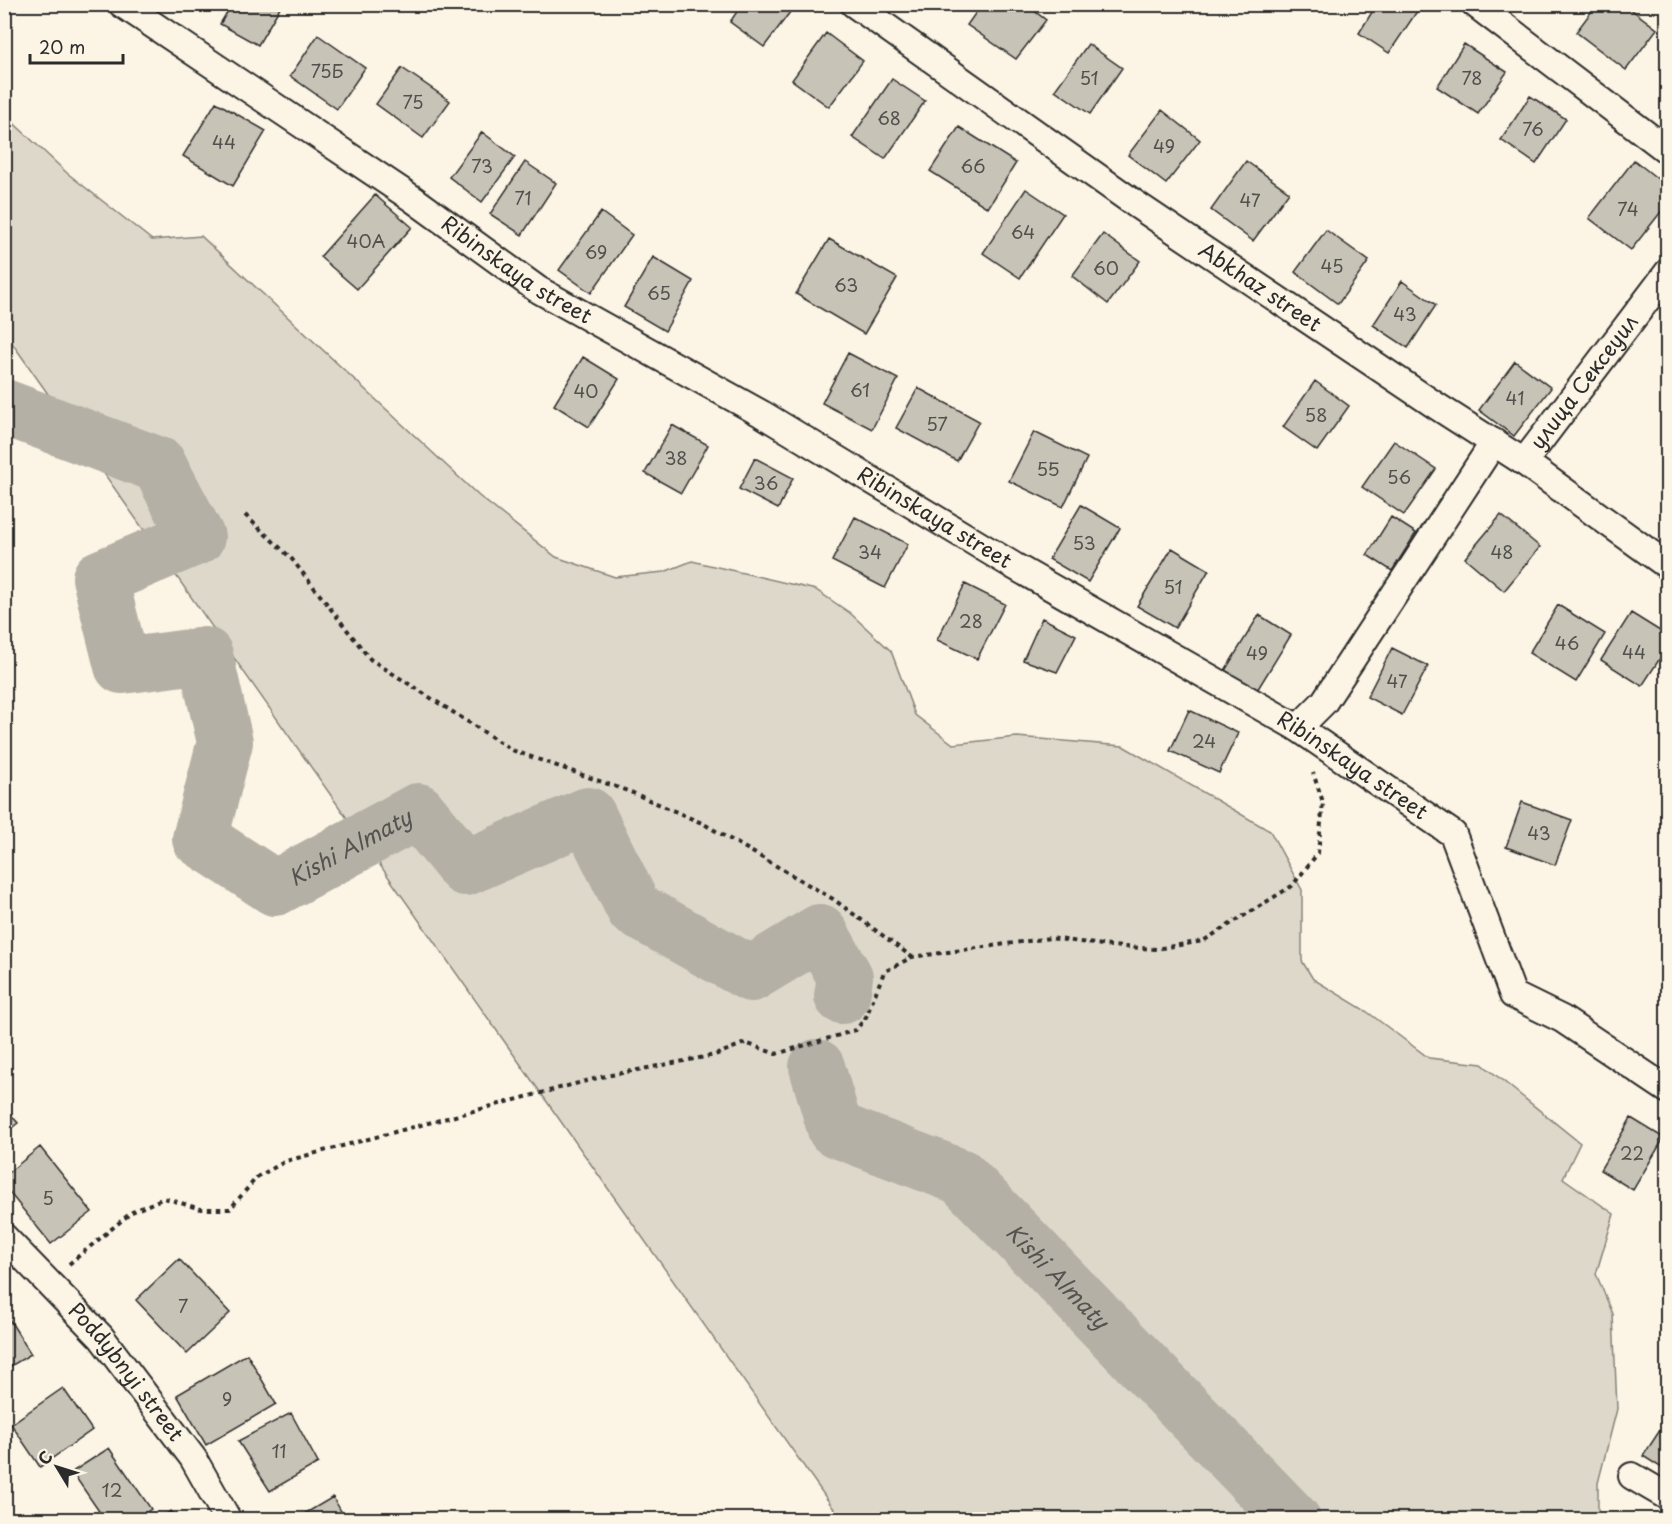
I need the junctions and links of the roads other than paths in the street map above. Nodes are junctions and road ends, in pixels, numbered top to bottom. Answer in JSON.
{"nodes":[{"id":1,"x":122,"y":4,"type":"edge"},
{"id":2,"x":854,"y":4,"type":"edge"},
{"id":3,"x":1475,"y":4,"type":"edge"},
{"id":4,"x":1668,"y":151,"type":"edge"},
{"id":5,"x":1668,"y":272,"type":"edge"},
{"id":6,"x":1494,"y":442,"type":"junction"},
{"id":7,"x":1524,"y":462,"type":"junction"},
{"id":8,"x":1668,"y":566,"type":"edge"},
{"id":9,"x":1298,"y":728,"type":"junction"},
{"id":10,"x":1668,"y":1090,"type":"edge"},
{"id":11,"x":4,"y":1237,"type":"edge"},
{"id":12,"x":1632,"y":1476,"type":"dead end"},
{"id":13,"x":1668,"y":1497,"type":"edge"},
{"id":14,"x":228,"y":1520,"type":"edge"}],
"edges":[{"from":1,"to":9,"type":"street","name":"Ribinskaya street"},
{"from":2,"to":6,"type":"street","name":"Abkhaz street"},
{"from":3,"to":4,"type":"street"},
{"from":5,"to":7,"type":"street","name":"улица Сексеуил"},
{"from":6,"to":7,"type":"street","name":"Abkhaz street"},
{"from":6,"to":9,"type":"street"},
{"from":7,"to":8,"type":"street","name":"Abkhaz street"},
{"from":9,"to":10,"type":"street","name":"Ribinskaya street"},
{"from":11,"to":14,"type":"street","name":"Poddybnyi street"},
{"from":12,"to":13,"type":"street"}]}
